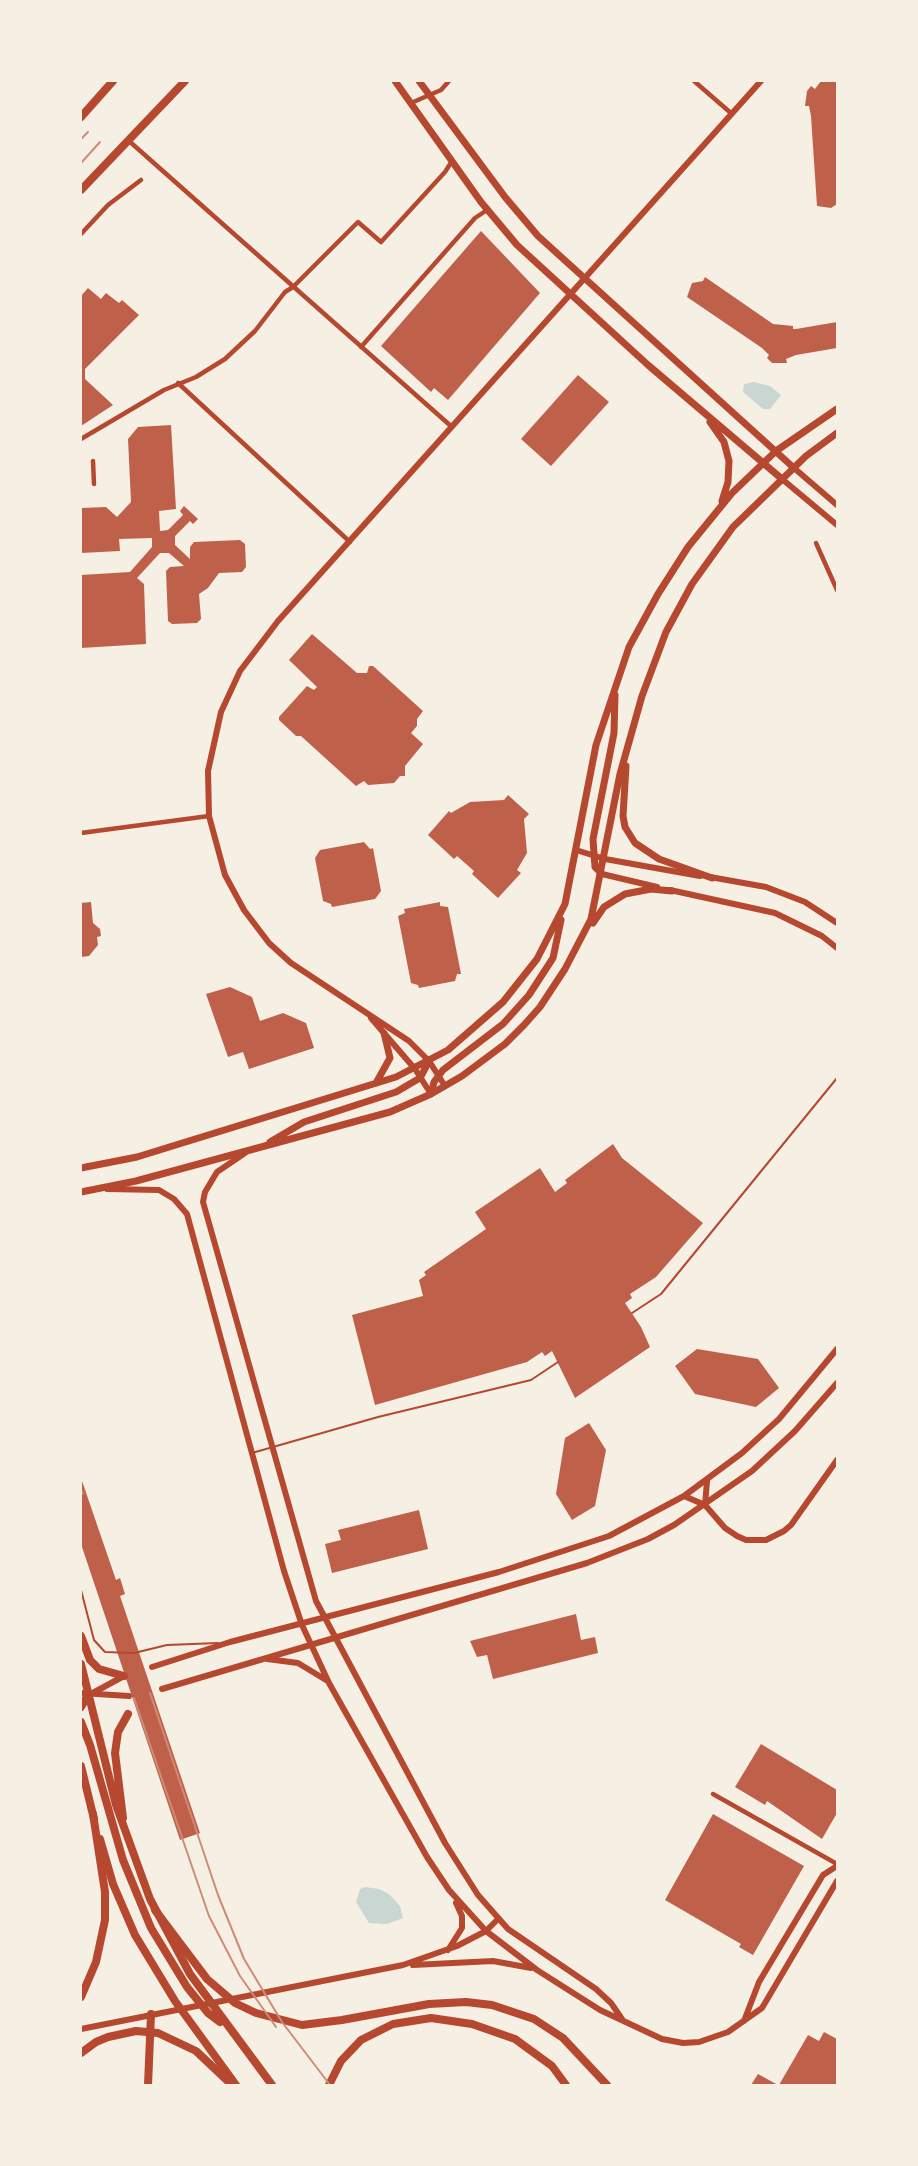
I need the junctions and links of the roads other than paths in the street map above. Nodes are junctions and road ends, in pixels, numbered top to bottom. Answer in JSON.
{"nodes":[{"id":1,"x":113,"y":81,"type":"edge"},
{"id":2,"x":185,"y":81,"type":"edge"},
{"id":3,"x":395,"y":81,"type":"edge"},
{"id":4,"x":420,"y":81,"type":"edge"},
{"id":5,"x":450,"y":81,"type":"edge"},
{"id":6,"x":694,"y":81,"type":"edge"},
{"id":7,"x":761,"y":81,"type":"edge"},
{"id":8,"x":429,"y":94,"type":"junction"},
{"id":9,"x":411,"y":103,"type":"junction"},
{"id":10,"x":732,"y":114,"type":"junction"},
{"id":11,"x":81,"y":117,"type":"edge"},
{"id":12,"x":129,"y":141,"type":"junction"},
{"id":13,"x":452,"y":161,"type":"junction"},
{"id":14,"x":141,"y":180,"type":"dead end"},
{"id":15,"x":81,"y":190,"type":"edge"},
{"id":16,"x":487,"y":210,"type":"junction"},
{"id":17,"x":81,"y":234,"type":"edge"},
{"id":18,"x":583,"y":279,"type":"junction"},
{"id":19,"x":293,"y":287,"type":"junction"},
{"id":20,"x":569,"y":295,"type":"junction"},
{"id":21,"x":361,"y":347,"type":"junction"},
{"id":22,"x":178,"y":383,"type":"junction"},
{"id":23,"x":837,"y":409,"type":"edge"},
{"id":24,"x":704,"y":413,"type":"junction"},
{"id":25,"x":452,"y":427,"type":"junction"},
{"id":26,"x":837,"y":433,"type":"edge"},
{"id":27,"x":81,"y":439,"type":"edge"},
{"id":28,"x":776,"y":451,"type":"junction"},
{"id":29,"x":93,"y":461,"type":"dead end"},
{"id":30,"x":763,"y":463,"type":"junction"},
{"id":31,"x":794,"y":468,"type":"junction"},
{"id":32,"x":782,"y":479,"type":"junction"},
{"id":33,"x":94,"y":484,"type":"dead end"},
{"id":34,"x":837,"y":505,"type":"edge"},
{"id":35,"x":719,"y":507,"type":"junction"},
{"id":36,"x":837,"y":525,"type":"edge"},
{"id":37,"x":350,"y":542,"type":"junction"},
{"id":38,"x":816,"y":543,"type":"dead end"},
{"id":39,"x":837,"y":590,"type":"edge"},
{"id":40,"x":616,"y":686,"type":"junction"},
{"id":41,"x":628,"y":744,"type":"junction"},
{"id":42,"x":209,"y":816,"type":"junction"},
{"id":43,"x":81,"y":833,"type":"edge"},
{"id":44,"x":576,"y":850,"type":"junction"},
{"id":45,"x":593,"y":855,"type":"junction"},
{"id":46,"x":605,"y":859,"type":"junction"},
{"id":47,"x":602,"y":874,"type":"junction"},
{"id":48,"x":712,"y":878,"type":"junction"},
{"id":49,"x":672,"y":891,"type":"junction"},
{"id":50,"x":561,"y":913,"type":"junction"},
{"id":51,"x":837,"y":923,"type":"edge"},
{"id":52,"x":586,"y":932,"type":"junction"},
{"id":53,"x":837,"y":948,"type":"edge"},
{"id":54,"x":369,"y":1015,"type":"junction"},
{"id":55,"x":384,"y":1033,"type":"junction"},
{"id":56,"x":429,"y":1061,"type":"junction"},
{"id":57,"x":415,"y":1069,"type":"junction"},
{"id":58,"x":438,"y":1076,"type":"junction"},
{"id":59,"x":420,"y":1077,"type":"junction"},
{"id":60,"x":837,"y":1078,"type":"edge"},
{"id":61,"x":375,"y":1083,"type":"junction"},
{"id":62,"x":446,"y":1086,"type":"junction"},
{"id":63,"x":431,"y":1094,"type":"junction"},
{"id":64,"x":265,"y":1145,"type":"junction"},
{"id":65,"x":251,"y":1149,"type":"junction"},
{"id":66,"x":81,"y":1168,"type":"edge"},
{"id":67,"x":104,"y":1189,"type":"junction"},
{"id":68,"x":81,"y":1192,"type":"edge"},
{"id":69,"x":632,"y":1313,"type":"dead end"},
{"id":70,"x":837,"y":1349,"type":"edge"},
{"id":71,"x":558,"y":1362,"type":"dead end"},
{"id":72,"x":837,"y":1383,"type":"edge"},
{"id":73,"x":272,"y":1448,"type":"junction"},
{"id":74,"x":252,"y":1453,"type":"junction"},
{"id":75,"x":837,"y":1460,"type":"edge"},
{"id":76,"x":707,"y":1481,"type":"junction"},
{"id":77,"x":684,"y":1496,"type":"junction"},
{"id":78,"x":705,"y":1505,"type":"junction"},
{"id":79,"x":81,"y":1590,"type":"edge"},
{"id":80,"x":325,"y":1619,"type":"junction"},
{"id":81,"x":302,"y":1625,"type":"junction"},
{"id":82,"x":81,"y":1636,"type":"edge"},
{"id":83,"x":335,"y":1637,"type":"junction"},
{"id":84,"x":230,"y":1642,"type":"junction"},
{"id":85,"x":311,"y":1644,"type":"junction"},
{"id":86,"x":259,"y":1659,"type":"junction"},
{"id":87,"x":82,"y":1667,"type":"edge"},
{"id":88,"x":152,"y":1667,"type":"dead end"},
{"id":89,"x":124,"y":1676,"type":"joint"},
{"id":90,"x":81,"y":1680,"type":"edge"},
{"id":91,"x":329,"y":1683,"type":"junction"},
{"id":92,"x":162,"y":1689,"type":"dead end"},
{"id":93,"x":85,"y":1694,"type":"edge"},
{"id":94,"x":129,"y":1696,"type":"dead end"},
{"id":95,"x":81,"y":1707,"type":"edge"},
{"id":96,"x":128,"y":1714,"type":"dead end"},
{"id":97,"x":81,"y":1722,"type":"edge"},
{"id":98,"x":81,"y":1766,"type":"edge"},
{"id":99,"x":81,"y":1777,"type":"edge"},
{"id":100,"x":87,"y":1791,"type":"junction"},
{"id":101,"x":713,"y":1794,"type":"dead end"},
{"id":102,"x":93,"y":1814,"type":"junction"},
{"id":103,"x":126,"y":1840,"type":"junction"},
{"id":104,"x":837,"y":1865,"type":"edge"},
{"id":105,"x":837,"y":1881,"type":"edge"},
{"id":106,"x":449,"y":1890,"type":"junction"},
{"id":107,"x":155,"y":1910,"type":"junction"},
{"id":108,"x":498,"y":1919,"type":"junction"},
{"id":109,"x":486,"y":1931,"type":"junction"},
{"id":110,"x":448,"y":1950,"type":"junction"},
{"id":111,"x":403,"y":1965,"type":"junction"},
{"id":112,"x":537,"y":1970,"type":"junction"},
{"id":113,"x":81,"y":1998,"type":"edge"},
{"id":114,"x":151,"y":2014,"type":"junction"},
{"id":115,"x":622,"y":2020,"type":"junction"},
{"id":116,"x":744,"y":2021,"type":"junction"},
{"id":117,"x":228,"y":2028,"type":"junction"},
{"id":118,"x":81,"y":2029,"type":"edge"},
{"id":119,"x":81,"y":2053,"type":"edge"},
{"id":120,"x":148,"y":2085,"type":"edge"},
{"id":121,"x":232,"y":2085,"type":"edge"},
{"id":122,"x":236,"y":2085,"type":"edge"},
{"id":123,"x":272,"y":2085,"type":"edge"},
{"id":124,"x":329,"y":2085,"type":"edge"},
{"id":125,"x":566,"y":2085,"type":"edge"},
{"id":126,"x":607,"y":2085,"type":"edge"}],
"edges":[{"from":1,"to":11,"type":"main road"},
{"from":2,"to":12,"type":"main road"},
{"from":3,"to":9,"type":"main road"},
{"from":4,"to":8,"type":"main road"},
{"from":5,"to":8,"type":"street"},
{"from":6,"to":10,"type":"street"},
{"from":7,"to":10,"type":"street"},
{"from":8,"to":9,"type":"street"},
{"from":8,"to":18,"type":"main road"},
{"from":9,"to":13,"type":"main road"},
{"from":10,"to":18,"type":"street"},
{"from":12,"to":15,"type":"main road"},
{"from":12,"to":19,"type":"street"},
{"from":13,"to":16,"type":"main road"},
{"from":13,"to":19,"type":"street"},
{"from":14,"to":17,"type":"street"},
{"from":16,"to":20,"type":"main road"},
{"from":16,"to":21,"type":"street"},
{"from":18,"to":20,"type":"street"},
{"from":18,"to":28,"type":"main road"},
{"from":19,"to":21,"type":"street"},
{"from":19,"to":22,"type":"street"},
{"from":20,"to":24,"type":"main road"},
{"from":20,"to":25,"type":"street"},
{"from":21,"to":25,"type":"street"},
{"from":22,"to":27,"type":"street"},
{"from":22,"to":37,"type":"street"},
{"from":23,"to":28,"type":"main road"},
{"from":24,"to":30,"type":"main road"},
{"from":24,"to":35,"type":"main road"},
{"from":25,"to":37,"type":"street"},
{"from":26,"to":31,"type":"main road"},
{"from":28,"to":30,"type":"main road"},
{"from":28,"to":31,"type":"main road"},
{"from":29,"to":33,"type":"street"},
{"from":30,"to":32,"type":"main road"},
{"from":30,"to":35,"type":"main road"},
{"from":31,"to":32,"type":"main road"},
{"from":31,"to":34,"type":"street"},
{"from":32,"to":36,"type":"street"},
{"from":32,"to":41,"type":"main road"},
{"from":35,"to":40,"type":"main road"},
{"from":37,"to":42,"type":"street"},
{"from":38,"to":39,"type":"street"},
{"from":40,"to":44,"type":"main road"},
{"from":40,"to":45,"type":"main road"},
{"from":41,"to":46,"type":"main road"},
{"from":41,"to":48,"type":"main road"},
{"from":42,"to":43,"type":"street"},
{"from":42,"to":54,"type":"street"},
{"from":44,"to":45,"type":"street"},
{"from":44,"to":50,"type":"main road"},
{"from":45,"to":46,"type":"street"},
{"from":45,"to":47,"type":"main road"},
{"from":46,"to":47,"type":"main road"},
{"from":46,"to":48,"type":"street"},
{"from":47,"to":49,"type":"street"},
{"from":47,"to":52,"type":"main road"},
{"from":48,"to":51,"type":"street"},
{"from":49,"to":52,"type":"main road"},
{"from":49,"to":53,"type":"street"},
{"from":50,"to":56,"type":"main road"},
{"from":50,"to":58,"type":"main road"},
{"from":52,"to":62,"type":"main road"},
{"from":54,"to":55,"type":"street"},
{"from":54,"to":56,"type":"street"},
{"from":55,"to":57,"type":"street"},
{"from":55,"to":61,"type":"main road"},
{"from":56,"to":57,"type":"main road"},
{"from":56,"to":58,"type":"street"},
{"from":56,"to":59,"type":"main road"},
{"from":57,"to":59,"type":"street"},
{"from":57,"to":61,"type":"main road"},
{"from":58,"to":62,"type":"street"},
{"from":58,"to":63,"type":"main road"},
{"from":59,"to":63,"type":"street"},
{"from":59,"to":64,"type":"main road"},
{"from":60,"to":69,"type":"lane"},
{"from":61,"to":66,"type":"main road"},
{"from":62,"to":63,"type":"main road"},
{"from":63,"to":64,"type":"main road"},
{"from":64,"to":65,"type":"main road"},
{"from":65,"to":67,"type":"main road"},
{"from":65,"to":73,"type":"street"},
{"from":67,"to":68,"type":"main road"},
{"from":67,"to":74,"type":"street"},
{"from":70,"to":76,"type":"street"},
{"from":71,"to":73,"type":"lane"},
{"from":72,"to":78,"type":"street"},
{"from":73,"to":74,"type":"lane"},
{"from":73,"to":80,"type":"street"},
{"from":74,"to":81,"type":"street"},
{"from":75,"to":78,"type":"street"},
{"from":76,"to":77,"type":"street"},
{"from":76,"to":78,"type":"street"},
{"from":77,"to":78,"type":"street"},
{"from":77,"to":80,"type":"street"},
{"from":78,"to":83,"type":"street"},
{"from":79,"to":84,"type":"lane"},
{"from":80,"to":81,"type":"street"},
{"from":80,"to":83,"type":"street"},
{"from":81,"to":84,"type":"street"},
{"from":81,"to":85,"type":"street"},
{"from":82,"to":89,"type":"main road"},
{"from":83,"to":85,"type":"street"},
{"from":83,"to":108,"type":"street"},
{"from":84,"to":88,"type":"street"},
{"from":85,"to":86,"type":"street"},
{"from":85,"to":91,"type":"street"},
{"from":86,"to":91,"type":"street"},
{"from":86,"to":92,"type":"street"},
{"from":87,"to":90,"type":"main road"},
{"from":87,"to":93,"type":"main road"},
{"from":89,"to":93,"type":"street"},
{"from":91,"to":106,"type":"street"},
{"from":93,"to":94,"type":"street"},
{"from":93,"to":95,"type":"main road"},
{"from":93,"to":103,"type":"main road"},
{"from":96,"to":103,"type":"main road"},
{"from":97,"to":117,"type":"main road"},
{"from":98,"to":100,"type":"main road"},
{"from":99,"to":100,"type":"main road"},
{"from":100,"to":102,"type":"main road"},
{"from":101,"to":104,"type":"street"},
{"from":102,"to":113,"type":"highway"},
{"from":102,"to":122,"type":"main road"},
{"from":103,"to":107,"type":"main road"},
{"from":104,"to":116,"type":"street"},
{"from":105,"to":116,"type":"street"},
{"from":106,"to":109,"type":"street"},
{"from":106,"to":110,"type":"street"},
{"from":107,"to":117,"type":"main road"},
{"from":107,"to":126,"type":"highway"},
{"from":108,"to":109,"type":"street"},
{"from":108,"to":115,"type":"street"},
{"from":109,"to":110,"type":"street"},
{"from":109,"to":112,"type":"street"},
{"from":110,"to":111,"type":"street"},
{"from":111,"to":112,"type":"street"},
{"from":111,"to":114,"type":"street"},
{"from":112,"to":115,"type":"street"},
{"from":114,"to":118,"type":"street"},
{"from":114,"to":120,"type":"highway"},
{"from":115,"to":116,"type":"street"},
{"from":117,"to":123,"type":"main road"},
{"from":119,"to":121,"type":"highway"},
{"from":124,"to":125,"type":"highway"}]}
